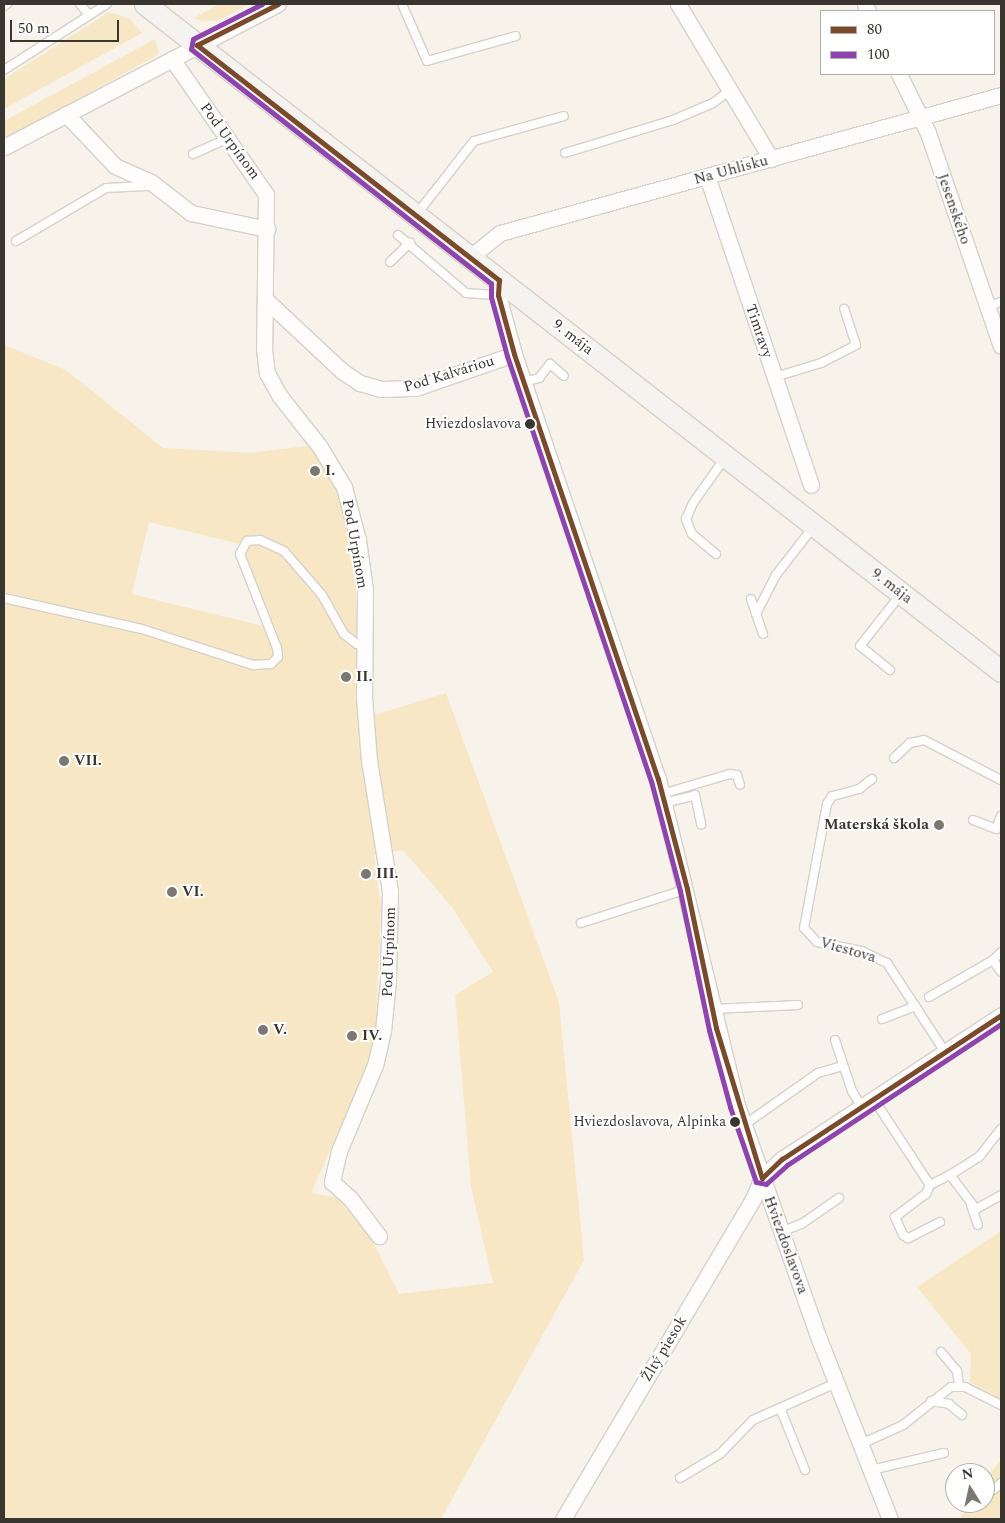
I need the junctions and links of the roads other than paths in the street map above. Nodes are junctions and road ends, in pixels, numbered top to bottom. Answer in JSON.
{"nodes":[{"id":1,"x":7,"y":4,"type":"edge"},
{"id":2,"x":80,"y":4,"type":"edge"},
{"id":3,"x":107,"y":4,"type":"edge"},
{"id":4,"x":145,"y":4,"type":"edge"},
{"id":5,"x":278,"y":4,"type":"edge"},
{"id":6,"x":402,"y":4,"type":"edge"},
{"id":7,"x":678,"y":4,"type":"edge"},
{"id":8,"x":4,"y":6,"type":"edge"},
{"id":9,"x":89,"y":15,"type":"junction"},
{"id":10,"x":516,"y":36,"type":"dead end"},
{"id":11,"x":197,"y":45,"type":"junction"},
{"id":12,"x":172,"y":59,"type":"junction"},
{"id":13,"x":4,"y":70,"type":"edge"},
{"id":14,"x":900,"y":75,"type":"edge"},
{"id":15,"x":730,"y":90,"type":"junction"},
{"id":16,"x":1001,"y":96,"type":"edge"},
{"id":17,"x":66,"y":114,"type":"junction"},
{"id":18,"x":564,"y":116,"type":"dead end"},
{"id":19,"x":922,"y":118,"type":"junction"},
{"id":20,"x":227,"y":139,"type":"junction"},
{"id":21,"x":4,"y":147,"type":"edge"},
{"id":22,"x":565,"y":153,"type":"dead end"},
{"id":23,"x":193,"y":154,"type":"dead end"},
{"id":24,"x":771,"y":159,"type":"junction"},
{"id":25,"x":707,"y":176,"type":"junction"},
{"id":26,"x":159,"y":187,"type":"junction"},
{"id":27,"x":415,"y":216,"type":"junction"},
{"id":28,"x":267,"y":229,"type":"junction"},
{"id":29,"x":398,"y":235,"type":"dead end"},
{"id":30,"x":16,"y":241,"type":"dead end"},
{"id":31,"x":410,"y":243,"type":"junction"},
{"id":32,"x":470,"y":258,"type":"junction"},
{"id":33,"x":390,"y":262,"type":"dead end"},
{"id":34,"x":498,"y":288,"type":"junction"},
{"id":35,"x":266,"y":300,"type":"junction"},
{"id":36,"x":994,"y":305,"type":"edge"},
{"id":37,"x":844,"y":309,"type":"dead end"},
{"id":38,"x":1001,"y":346,"type":"edge"},
{"id":39,"x":514,"y":354,"type":"junction"},
{"id":40,"x":564,"y":376,"type":"dead end"},
{"id":41,"x":775,"y":378,"type":"junction"},
{"id":42,"x":524,"y":382,"type":"junction"},
{"id":43,"x":726,"y":456,"type":"junction"},
{"id":44,"x":811,"y":485,"type":"dead end"},
{"id":45,"x":814,"y":525,"type":"junction"},
{"id":46,"x":716,"y":554,"type":"dead end"},
{"id":47,"x":902,"y":594,"type":"junction"},
{"id":48,"x":4,"y":598,"type":"edge"},
{"id":49,"x":751,"y":599,"type":"dead end"},
{"id":50,"x":756,"y":614,"type":"junction"},
{"id":51,"x":764,"y":634,"type":"dead end"},
{"id":52,"x":364,"y":643,"type":"junction"},
{"id":53,"x":890,"y":670,"type":"dead end"},
{"id":54,"x":1001,"y":670,"type":"edge"},
{"id":55,"x":894,"y":758,"type":"dead end"},
{"id":56,"x":872,"y":779,"type":"dead end"},
{"id":57,"x":1001,"y":780,"type":"edge"},
{"id":58,"x":740,"y":785,"type":"dead end"},
{"id":59,"x":663,"y":798,"type":"junction"},
{"id":60,"x":1001,"y":816,"type":"edge"},
{"id":61,"x":973,"y":820,"type":"dead end"},
{"id":62,"x":702,"y":824,"type":"dead end"},
{"id":63,"x":687,"y":889,"type":"junction"},
{"id":64,"x":580,"y":923,"type":"dead end"},
{"id":65,"x":1001,"y":952,"type":"edge"},
{"id":66,"x":994,"y":960,"type":"junction"},
{"id":67,"x":1001,"y":972,"type":"edge"},
{"id":68,"x":929,"y":997,"type":"dead end"},
{"id":69,"x":798,"y":1005,"type":"dead end"},
{"id":70,"x":916,"y":1006,"type":"junction"},
{"id":71,"x":712,"y":1009,"type":"junction"},
{"id":72,"x":1001,"y":1015,"type":"edge"},
{"id":73,"x":882,"y":1019,"type":"dead end"},
{"id":74,"x":835,"y":1040,"type":"dead end"},
{"id":75,"x":944,"y":1052,"type":"junction"},
{"id":76,"x":843,"y":1066,"type":"junction"},
{"id":77,"x":867,"y":1102,"type":"junction"},
{"id":78,"x":744,"y":1125,"type":"junction"},
{"id":79,"x":1001,"y":1129,"type":"edge"},
{"id":80,"x":950,"y":1175,"type":"junction"},
{"id":81,"x":762,"y":1178,"type":"junction"},
{"id":82,"x":930,"y":1185,"type":"junction"},
{"id":83,"x":1001,"y":1195,"type":"edge"},
{"id":84,"x":839,"y":1198,"type":"dead end"},
{"id":85,"x":971,"y":1205,"type":"junction"},
{"id":86,"x":940,"y":1222,"type":"dead end"},
{"id":87,"x":978,"y":1225,"type":"dead end"},
{"id":88,"x":781,"y":1232,"type":"junction"},
{"id":89,"x":379,"y":1236,"type":"dead end"},
{"id":90,"x":941,"y":1352,"type":"dead end"},
{"id":91,"x":836,"y":1383,"type":"junction"},
{"id":92,"x":958,"y":1386,"type":"junction"},
{"id":93,"x":932,"y":1401,"type":"junction"},
{"id":94,"x":1001,"y":1405,"type":"edge"},
{"id":95,"x":780,"y":1408,"type":"junction"},
{"id":96,"x":962,"y":1415,"type":"dead end"},
{"id":97,"x":861,"y":1444,"type":"junction"},
{"id":98,"x":944,"y":1453,"type":"dead end"},
{"id":99,"x":806,"y":1470,"type":"dead end"},
{"id":100,"x":871,"y":1470,"type":"junction"},
{"id":101,"x":680,"y":1478,"type":"dead end"},
{"id":102,"x":563,"y":1519,"type":"edge"},
{"id":103,"x":890,"y":1519,"type":"edge"}],
"edges":[{"from":1,"to":8,"type":"lane"},
{"from":2,"to":9,"type":"lane"},
{"from":3,"to":9,"type":"lane"},
{"from":4,"to":11,"type":"main road","name":"9. mája"},
{"from":5,"to":11,"type":"street"},
{"from":6,"to":10,"type":"lane"},
{"from":7,"to":15,"type":"street"},
{"from":9,"to":13,"type":"lane"},
{"from":11,"to":12,"type":"street"},
{"from":11,"to":27,"type":"main road","name":"9. mája"},
{"from":12,"to":17,"type":"street"},
{"from":12,"to":20,"type":"street","name":"Pod Urpínom"},
{"from":14,"to":19,"type":"street","name":"Jesenského"},
{"from":15,"to":22,"type":"lane"},
{"from":15,"to":24,"type":"street"},
{"from":16,"to":19,"type":"street","name":"Na Uhlisku"},
{"from":17,"to":21,"type":"street"},
{"from":17,"to":26,"type":"street"},
{"from":18,"to":27,"type":"lane"},
{"from":19,"to":24,"type":"street","name":"Na Uhlisku"},
{"from":19,"to":36,"type":"street","name":"Jesenského"},
{"from":20,"to":23,"type":"lane"},
{"from":20,"to":28,"type":"street","name":"Pod Urpínom"},
{"from":24,"to":25,"type":"street","name":"Na Uhlisku"},
{"from":25,"to":32,"type":"street","name":"Na Uhlisku"},
{"from":25,"to":41,"type":"street","name":"Timravy"},
{"from":26,"to":28,"type":"street"},
{"from":26,"to":30,"type":"lane"},
{"from":27,"to":32,"type":"main road","name":"9. mája"},
{"from":28,"to":35,"type":"street","name":"Pod Urpínom"},
{"from":29,"to":31,"type":"lane"},
{"from":31,"to":33,"type":"lane"},
{"from":31,"to":34,"type":"lane"},
{"from":32,"to":34,"type":"main road","name":"9. mája"},
{"from":34,"to":39,"type":"street","name":"Hviezdoslavova"},
{"from":34,"to":43,"type":"main road","name":"9. mája"},
{"from":35,"to":39,"type":"street","name":"Pod Kalváriou"},
{"from":35,"to":52,"type":"street","name":"Pod Urpínom"},
{"from":36,"to":38,"type":"street","name":"Jesenského"},
{"from":37,"to":41,"type":"lane"},
{"from":39,"to":42,"type":"street","name":"Hviezdoslavova"},
{"from":40,"to":42,"type":"lane"},
{"from":41,"to":44,"type":"street","name":"Timravy"},
{"from":42,"to":59,"type":"street","name":"Hviezdoslavova"},
{"from":43,"to":45,"type":"main road","name":"9. mája"},
{"from":43,"to":46,"type":"lane"},
{"from":45,"to":47,"type":"main road","name":"9. mája"},
{"from":45,"to":50,"type":"lane"},
{"from":47,"to":53,"type":"lane"},
{"from":47,"to":54,"type":"main road","name":"9. mája"},
{"from":48,"to":52,"type":"lane"},
{"from":49,"to":50,"type":"lane"},
{"from":50,"to":51,"type":"lane"},
{"from":52,"to":89,"type":"street","name":"Pod Urpínom"},
{"from":55,"to":57,"type":"lane"},
{"from":56,"to":70,"type":"lane","name":"Viestova"},
{"from":58,"to":59,"type":"lane"},
{"from":59,"to":62,"type":"lane"},
{"from":59,"to":63,"type":"street","name":"Hviezdoslavova"},
{"from":60,"to":61,"type":"lane"},
{"from":63,"to":64,"type":"lane"},
{"from":63,"to":71,"type":"street","name":"Hviezdoslavova"},
{"from":65,"to":66,"type":"lane"},
{"from":66,"to":67,"type":"lane"},
{"from":66,"to":68,"type":"lane"},
{"from":69,"to":71,"type":"lane"},
{"from":70,"to":73,"type":"lane"},
{"from":70,"to":75,"type":"lane","name":"Viestova"},
{"from":71,"to":78,"type":"street","name":"Hviezdoslavova"},
{"from":72,"to":75,"type":"street"},
{"from":74,"to":76,"type":"lane"},
{"from":75,"to":77,"type":"street"},
{"from":76,"to":77,"type":"lane"},
{"from":76,"to":78,"type":"lane"},
{"from":77,"to":81,"type":"street"},
{"from":77,"to":82,"type":"lane"},
{"from":78,"to":81,"type":"street","name":"Hviezdoslavova"},
{"from":79,"to":80,"type":"lane"},
{"from":80,"to":82,"type":"lane"},
{"from":80,"to":85,"type":"lane"},
{"from":81,"to":88,"type":"street","name":"Hviezdoslavova"},
{"from":81,"to":102,"type":"street","name":"Žltý piesok"},
{"from":82,"to":86,"type":"lane"},
{"from":83,"to":85,"type":"lane"},
{"from":84,"to":88,"type":"lane"},
{"from":85,"to":87,"type":"lane"},
{"from":88,"to":91,"type":"street","name":"Hviezdoslavova"},
{"from":90,"to":92,"type":"lane"},
{"from":91,"to":95,"type":"lane"},
{"from":91,"to":97,"type":"street","name":"Hviezdoslavova"},
{"from":92,"to":93,"type":"lane"},
{"from":92,"to":94,"type":"lane"},
{"from":93,"to":96,"type":"lane"},
{"from":93,"to":97,"type":"lane"},
{"from":95,"to":99,"type":"lane"},
{"from":95,"to":101,"type":"lane"},
{"from":97,"to":100,"type":"street","name":"Hviezdoslavova"},
{"from":98,"to":100,"type":"lane"},
{"from":100,"to":103,"type":"street","name":"Hviezdoslavova"}]}
